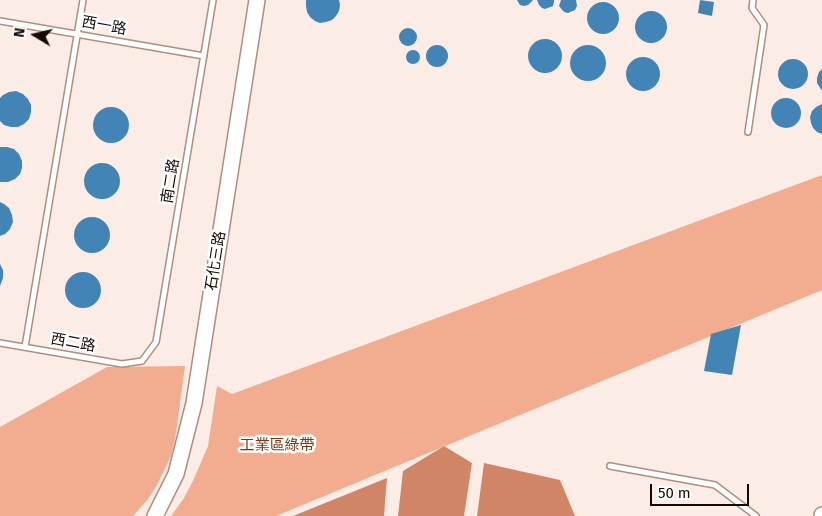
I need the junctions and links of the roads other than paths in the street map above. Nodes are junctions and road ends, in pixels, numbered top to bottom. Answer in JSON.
{"nodes":[{"id":1,"x":83,"y":0,"type":"edge"},
{"id":2,"x":214,"y":0,"type":"edge"},
{"id":3,"x":257,"y":0,"type":"edge"},
{"id":4,"x":753,"y":0,"type":"edge"},
{"id":5,"x":0,"y":21,"type":"edge"},
{"id":6,"x":78,"y":34,"type":"junction"},
{"id":7,"x":204,"y":56,"type":"junction"},
{"id":8,"x":748,"y":132,"type":"dead end"},
{"id":9,"x":0,"y":343,"type":"edge"},
{"id":10,"x":26,"y":347,"type":"junction"},
{"id":11,"x":142,"y":361,"type":"joint"},
{"id":12,"x":610,"y":466,"type":"dead end"},
{"id":13,"x":155,"y":516,"type":"edge"},
{"id":14,"x":756,"y":516,"type":"edge"}],
"edges":[{"from":1,"to":6,"type":"lane"},
{"from":2,"to":7,"type":"lane","name":"南二路"},
{"from":3,"to":13,"type":"street","name":"石化三路"},
{"from":4,"to":8,"type":"lane"},
{"from":5,"to":6,"type":"lane","name":"西一路"},
{"from":6,"to":7,"type":"lane","name":"西一路"},
{"from":6,"to":10,"type":"lane"},
{"from":7,"to":11,"type":"lane","name":"南二路"},
{"from":9,"to":10,"type":"lane","name":"西二路"},
{"from":10,"to":11,"type":"lane","name":"西二路"},
{"from":12,"to":14,"type":"lane"}]}
